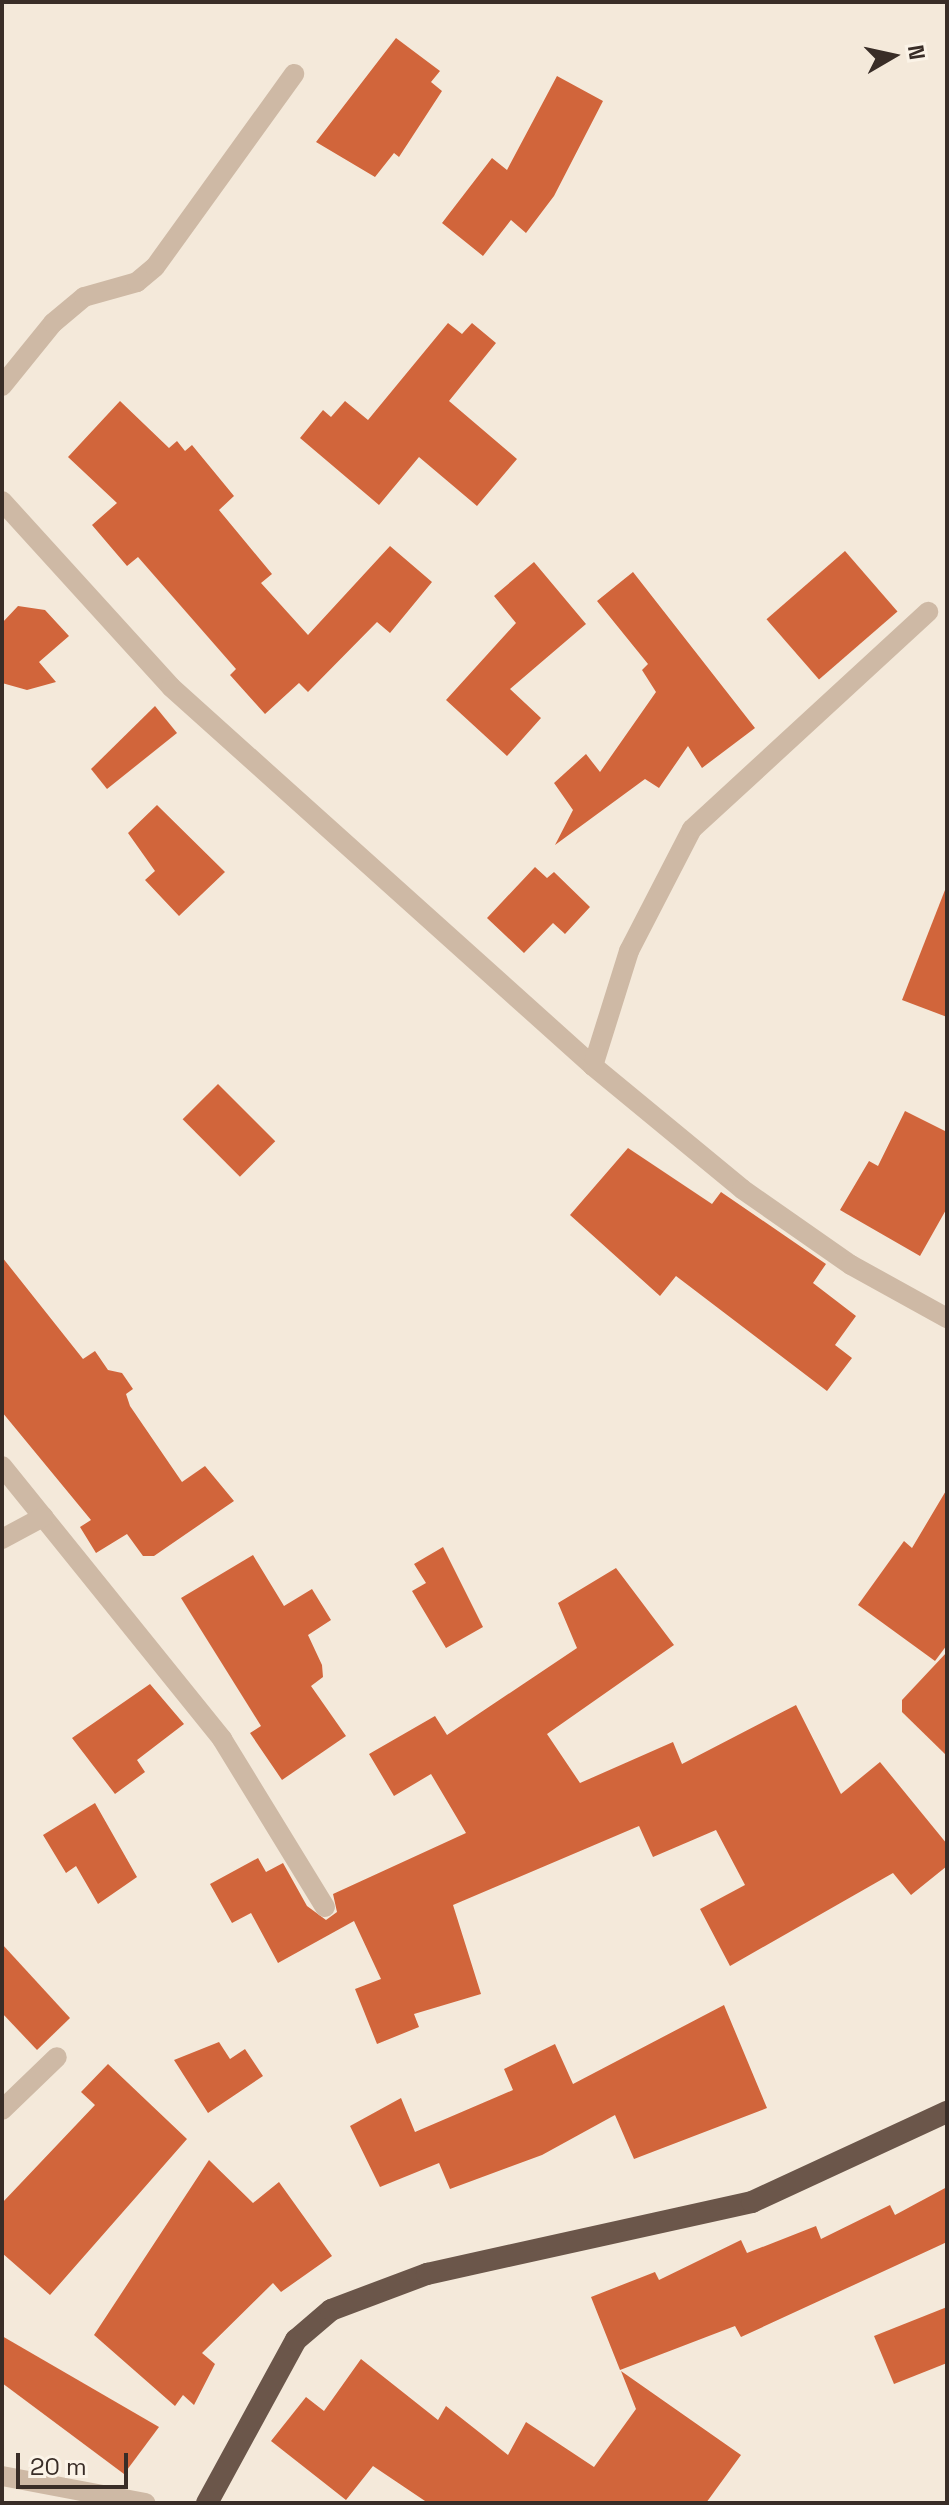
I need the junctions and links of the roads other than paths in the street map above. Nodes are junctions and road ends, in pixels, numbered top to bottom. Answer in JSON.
{"nodes":[{"id":1,"x":294,"y":74,"type":"dead end"},
{"id":2,"x":2,"y":386,"type":"edge"},
{"id":3,"x":2,"y":501,"type":"edge"},
{"id":4,"x":928,"y":612,"type":"dead end"},
{"id":5,"x":593,"y":1066,"type":"junction"},
{"id":6,"x":947,"y":1318,"type":"edge"},
{"id":7,"x":2,"y":1466,"type":"edge"},
{"id":8,"x":43,"y":1517,"type":"junction"},
{"id":9,"x":2,"y":1539,"type":"edge"},
{"id":10,"x":325,"y":1907,"type":"dead end"},
{"id":11,"x":57,"y":2057,"type":"dead end"},
{"id":12,"x":2,"y":2110,"type":"edge"},
{"id":13,"x":947,"y":2112,"type":"edge"},
{"id":14,"x":2,"y":2476,"type":"edge"},
{"id":15,"x":145,"y":2503,"type":"edge"},
{"id":16,"x":207,"y":2503,"type":"edge"}],
"edges":[{"from":1,"to":2,"type":"street"},
{"from":3,"to":5,"type":"street"},
{"from":4,"to":5,"type":"street"},
{"from":5,"to":6,"type":"street"},
{"from":7,"to":8,"type":"street"},
{"from":8,"to":9,"type":"street"},
{"from":8,"to":10,"type":"street"},
{"from":11,"to":12,"type":"street"},
{"from":13,"to":16,"type":"highway"},
{"from":14,"to":15,"type":"street"}]}
